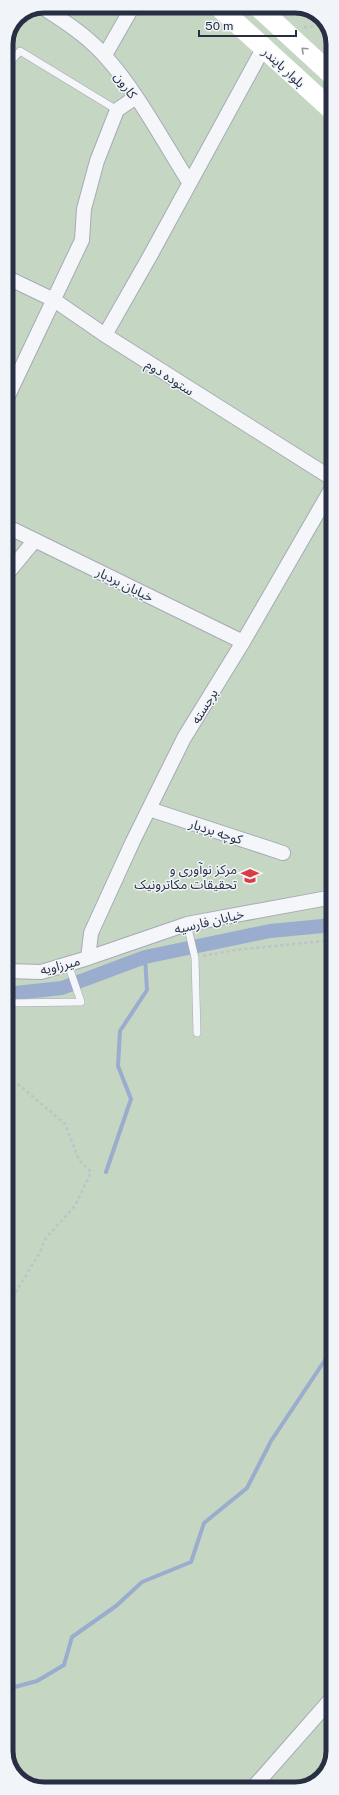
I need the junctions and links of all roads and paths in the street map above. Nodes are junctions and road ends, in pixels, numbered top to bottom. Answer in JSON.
{"nodes":[{"id":1,"x":52,"y":13,"type":"edge"},
{"id":2,"x":129,"y":13,"type":"edge"},
{"id":3,"x":226,"y":13,"type":"edge"},
{"id":4,"x":264,"y":13,"type":"edge"},
{"id":5,"x":289,"y":13,"type":"edge"},
{"id":6,"x":290,"y":17,"type":"dead end"},
{"id":7,"x":318,"y":23,"type":"edge"},
{"id":8,"x":299,"y":25,"type":"dead end"},
{"id":9,"x":264,"y":47,"type":"junction"},
{"id":10,"x":105,"y":55,"type":"junction"},
{"id":11,"x":13,"y":59,"type":"edge"},
{"id":12,"x":326,"y":70,"type":"edge"},
{"id":13,"x":136,"y":97,"type":"junction"},
{"id":14,"x":326,"y":105,"type":"edge"},
{"id":15,"x":117,"y":110,"type":"junction"},
{"id":16,"x":189,"y":182,"type":"junction"},
{"id":17,"x":13,"y":280,"type":"edge"},
{"id":18,"x":54,"y":300,"type":"junction"},
{"id":19,"x":105,"y":335,"type":"junction"},
{"id":20,"x":13,"y":385,"type":"edge"},
{"id":21,"x":326,"y":475,"type":"edge"},
{"id":22,"x":326,"y":498,"type":"edge"},
{"id":23,"x":13,"y":529,"type":"edge"},
{"id":24,"x":35,"y":540,"type":"junction"},
{"id":25,"x":13,"y":567,"type":"edge"},
{"id":26,"x":243,"y":642,"type":"junction"},
{"id":27,"x":149,"y":809,"type":"junction"},
{"id":28,"x":283,"y":853,"type":"dead end"},
{"id":29,"x":326,"y":899,"type":"edge"},
{"id":30,"x":189,"y":931,"type":"junction"},
{"id":31,"x":91,"y":934,"type":"joint"},
{"id":32,"x":326,"y":941,"type":"edge"},
{"id":33,"x":194,"y":955,"type":"junction"},
{"id":34,"x":88,"y":958,"type":"junction"},
{"id":35,"x":70,"y":969,"type":"junction"},
{"id":36,"x":13,"y":977,"type":"edge"},
{"id":37,"x":13,"y":1003,"type":"edge"},
{"id":38,"x":197,"y":1033,"type":"dead end"},
{"id":39,"x":13,"y":1083,"type":"edge"},
{"id":40,"x":13,"y":1297,"type":"edge"},
{"id":41,"x":326,"y":1705,"type":"edge"},
{"id":42,"x":258,"y":1782,"type":"edge"}],
"edges":[{"from":1,"to":10,"type":"street","name":"کارون"},
{"from":2,"to":10,"type":"street"},
{"from":3,"to":9,"type":"street","name":"بلوار بایندر"},
{"from":12,"to":4,"type":"street","name":"بلوار بایندر","one_way":true},
{"from":5,"to":6,"type":"path"},
{"from":7,"to":8,"type":"path"},
{"from":9,"to":14,"type":"street","name":"بلوار بایندر"},
{"from":9,"to":16,"type":"street"},
{"from":10,"to":13,"type":"street","name":"کارون"},
{"from":11,"to":15,"type":"lane"},
{"from":13,"to":15,"type":"street"},
{"from":13,"to":16,"type":"street","name":"کارون"},
{"from":15,"to":18,"type":"street"},
{"from":16,"to":19,"type":"street"},
{"from":17,"to":18,"type":"street","name":"ستوده دوم"},
{"from":18,"to":19,"type":"street","name":"ستوده دوم"},
{"from":18,"to":20,"type":"street"},
{"from":19,"to":21,"type":"street","name":"ستوده دوم"},
{"from":22,"to":26,"type":"street","name":"برجسته"},
{"from":23,"to":24,"type":"street","name":"خیابان بردبار"},
{"from":24,"to":25,"type":"street"},
{"from":24,"to":26,"type":"street","name":"خیابان بردبار"},
{"from":26,"to":27,"type":"street","name":"برجسته"},
{"from":27,"to":28,"type":"street","name":"کوچه بردبار"},
{"from":27,"to":31,"type":"street","name":"برجسته"},
{"from":29,"to":30,"type":"street","name":"خیابان فارسیه"},
{"from":30,"to":33,"type":"lane"},
{"from":30,"to":34,"type":"street","name":"خیابان فارسیه"},
{"from":31,"to":34,"type":"street","name":"میرزاویه"},
{"from":32,"to":33,"type":"path"},
{"from":33,"to":38,"type":"lane"},
{"from":34,"to":35,"type":"street","name":"میرزاویه"},
{"from":35,"to":36,"type":"street","name":"میرزاویه"},
{"from":35,"to":37,"type":"lane"},
{"from":39,"to":40,"type":"path"},
{"from":41,"to":42,"type":"street"}]}
